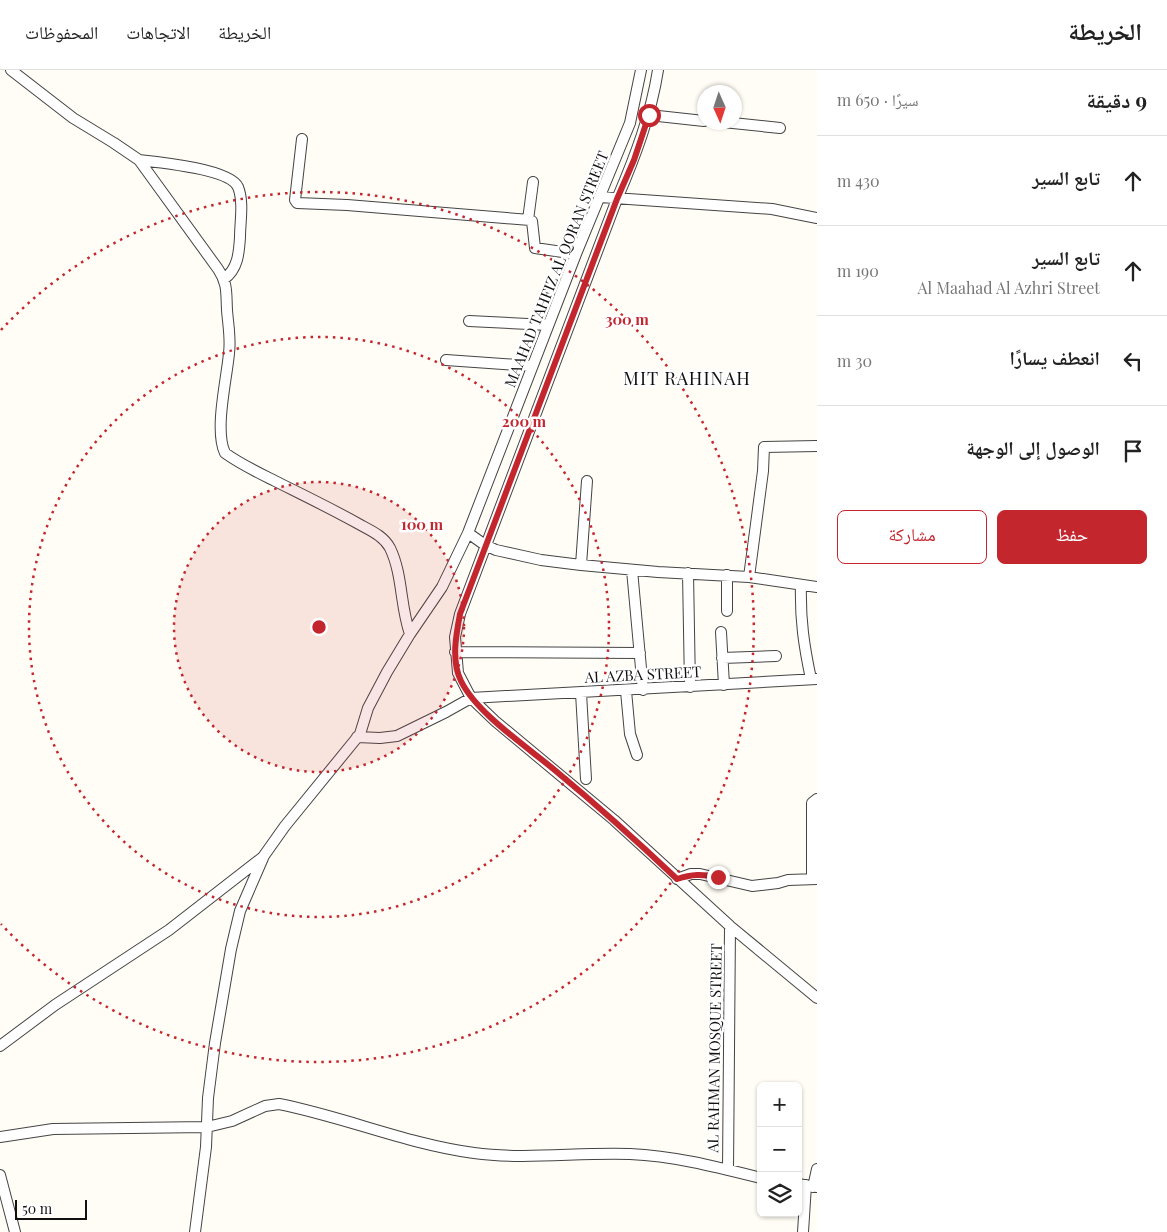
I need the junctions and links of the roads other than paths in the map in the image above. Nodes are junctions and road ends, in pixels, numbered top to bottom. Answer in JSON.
{"nodes":[{"id":1,"x":11,"y":70,"type":"edge"},
{"id":2,"x":641,"y":70,"type":"edge"},
{"id":3,"x":658,"y":70,"type":"edge"},
{"id":4,"x":649,"y":115,"type":"junction"},
{"id":5,"x":697,"y":120,"type":"edge"},
{"id":6,"x":742,"y":124,"type":"edge"},
{"id":7,"x":780,"y":128,"type":"dead end"},
{"id":8,"x":302,"y":139,"type":"dead end"},
{"id":9,"x":139,"y":160,"type":"junction"},
{"id":10,"x":533,"y":182,"type":"dead end"},
{"id":11,"x":600,"y":197,"type":"junction"},
{"id":12,"x":617,"y":199,"type":"junction"},
{"id":13,"x":817,"y":218,"type":"edge"},
{"id":14,"x":528,"y":220,"type":"junction"},
{"id":15,"x":576,"y":254,"type":"junction"},
{"id":16,"x":224,"y":279,"type":"junction"},
{"id":17,"x":469,"y":321,"type":"dead end"},
{"id":18,"x":548,"y":326,"type":"junction"},
{"id":19,"x":446,"y":360,"type":"dead end"},
{"id":20,"x":532,"y":366,"type":"junction"},
{"id":21,"x":817,"y":446,"type":"edge"},
{"id":22,"x":587,"y":481,"type":"dead end"},
{"id":23,"x":468,"y":533,"type":"junction"},
{"id":24,"x":485,"y":545,"type":"junction"},
{"id":25,"x":581,"y":565,"type":"junction"},
{"id":26,"x":632,"y":570,"type":"junction"},
{"id":27,"x":688,"y":573,"type":"junction"},
{"id":28,"x":727,"y":575,"type":"junction"},
{"id":29,"x":750,"y":577,"type":"junction"},
{"id":30,"x":801,"y":585,"type":"junction"},
{"id":31,"x":817,"y":587,"type":"edge"},
{"id":32,"x":727,"y":611,"type":"dead end"},
{"id":33,"x":721,"y":632,"type":"dead end"},
{"id":34,"x":410,"y":634,"type":"junction"},
{"id":35,"x":455,"y":652,"type":"junction"},
{"id":36,"x":640,"y":653,"type":"junction"},
{"id":37,"x":776,"y":656,"type":"dead end"},
{"id":38,"x":722,"y":658,"type":"junction"},
{"id":39,"x":814,"y":679,"type":"edge"},
{"id":40,"x":724,"y":685,"type":"junction"},
{"id":41,"x":690,"y":687,"type":"junction"},
{"id":42,"x":643,"y":690,"type":"junction"},
{"id":43,"x":626,"y":691,"type":"junction"},
{"id":44,"x":581,"y":693,"type":"junction"},
{"id":45,"x":471,"y":698,"type":"junction"},
{"id":46,"x":358,"y":737,"type":"junction"},
{"id":47,"x":637,"y":755,"type":"dead end"},
{"id":48,"x":586,"y":779,"type":"dead end"},
{"id":49,"x":817,"y":799,"type":"edge"},
{"id":50,"x":263,"y":857,"type":"junction"},
{"id":51,"x":677,"y":879,"type":"junction"},
{"id":52,"x":814,"y":879,"type":"edge"},
{"id":53,"x":730,"y":926,"type":"junction"},
{"id":54,"x":817,"y":998,"type":"edge"},
{"id":55,"x":0,"y":1046,"type":"edge"},
{"id":56,"x":208,"y":1126,"type":"junction"},
{"id":57,"x":0,"y":1136,"type":"edge"},
{"id":58,"x":817,"y":1169,"type":"edge"},
{"id":59,"x":728,"y":1170,"type":"junction"},
{"id":60,"x":0,"y":1175,"type":"edge"},
{"id":61,"x":757,"y":1177,"type":"edge"},
{"id":62,"x":808,"y":1185,"type":"edge"},
{"id":63,"x":15,"y":1232,"type":"edge"},
{"id":64,"x":195,"y":1232,"type":"edge"},
{"id":65,"x":803,"y":1232,"type":"edge"}],
"edges":[{"from":1,"to":9,"type":"street"},
{"from":2,"to":11,"type":"street","name":"MAAHAD TAHFIZ AL QORAN STREET"},
{"from":3,"to":4,"type":"street"},
{"from":4,"to":5,"type":"street"},
{"from":4,"to":12,"type":"street"},
{"from":6,"to":7,"type":"street"},
{"from":8,"to":14,"type":"street"},
{"from":9,"to":16,"type":"street"},
{"from":9,"to":16,"type":"street"},
{"from":10,"to":14,"type":"street"},
{"from":11,"to":12,"type":"street"},
{"from":11,"to":15,"type":"street","name":"MAAHAD TAHFIZ AL QORAN STREET"},
{"from":12,"to":13,"type":"street"},
{"from":12,"to":24,"type":"street"},
{"from":14,"to":15,"type":"street"},
{"from":15,"to":18,"type":"street","name":"MAAHAD TAHFIZ AL QORAN STREET"},
{"from":16,"to":34,"type":"street"},
{"from":17,"to":18,"type":"street"},
{"from":18,"to":20,"type":"street","name":"MAAHAD TAHFIZ AL QORAN STREET"},
{"from":19,"to":20,"type":"street"},
{"from":20,"to":23,"type":"street","name":"MAAHAD TAHFIZ AL QORAN STREET"},
{"from":21,"to":29,"type":"street"},
{"from":22,"to":25,"type":"street"},
{"from":23,"to":24,"type":"street"},
{"from":23,"to":34,"type":"street","name":"MAAHAD TAHFIZ AL QORAN STREET"},
{"from":24,"to":25,"type":"street"},
{"from":24,"to":35,"type":"street"},
{"from":25,"to":26,"type":"street"},
{"from":26,"to":27,"type":"street"},
{"from":26,"to":36,"type":"street"},
{"from":27,"to":28,"type":"street"},
{"from":27,"to":41,"type":"street"},
{"from":28,"to":29,"type":"street"},
{"from":28,"to":32,"type":"street"},
{"from":29,"to":30,"type":"street"},
{"from":30,"to":31,"type":"street"},
{"from":30,"to":39,"type":"street"},
{"from":33,"to":38,"type":"street"},
{"from":34,"to":46,"type":"street","name":"MAAHAD TAHFIZ AL QORAN STREET"},
{"from":35,"to":36,"type":"street"},
{"from":35,"to":45,"type":"street"},
{"from":36,"to":42,"type":"street"},
{"from":37,"to":38,"type":"street"},
{"from":38,"to":40,"type":"street"},
{"from":39,"to":40,"type":"street","name":"AL AZBA STREET"},
{"from":40,"to":41,"type":"street","name":"AL AZBA STREET"},
{"from":41,"to":42,"type":"street","name":"AL AZBA STREET"},
{"from":42,"to":43,"type":"street","name":"AL AZBA STREET"},
{"from":43,"to":44,"type":"street","name":"AL AZBA STREET"},
{"from":43,"to":47,"type":"street"},
{"from":44,"to":45,"type":"street","name":"AL AZBA STREET"},
{"from":44,"to":48,"type":"street"},
{"from":45,"to":46,"type":"street"},
{"from":45,"to":51,"type":"street"},
{"from":46,"to":50,"type":"street"},
{"from":49,"to":52,"type":"street"},
{"from":50,"to":55,"type":"street"},
{"from":50,"to":56,"type":"street"},
{"from":51,"to":52,"type":"street"},
{"from":51,"to":53,"type":"street"},
{"from":53,"to":54,"type":"street"},
{"from":53,"to":59,"type":"street","name":"AL RAHMAN MOSQUE STREET"},
{"from":56,"to":57,"type":"street"},
{"from":56,"to":59,"type":"street"},
{"from":56,"to":64,"type":"street"},
{"from":58,"to":62,"type":"street"},
{"from":59,"to":61,"type":"street"},
{"from":60,"to":63,"type":"street"},
{"from":62,"to":65,"type":"street"}]}
